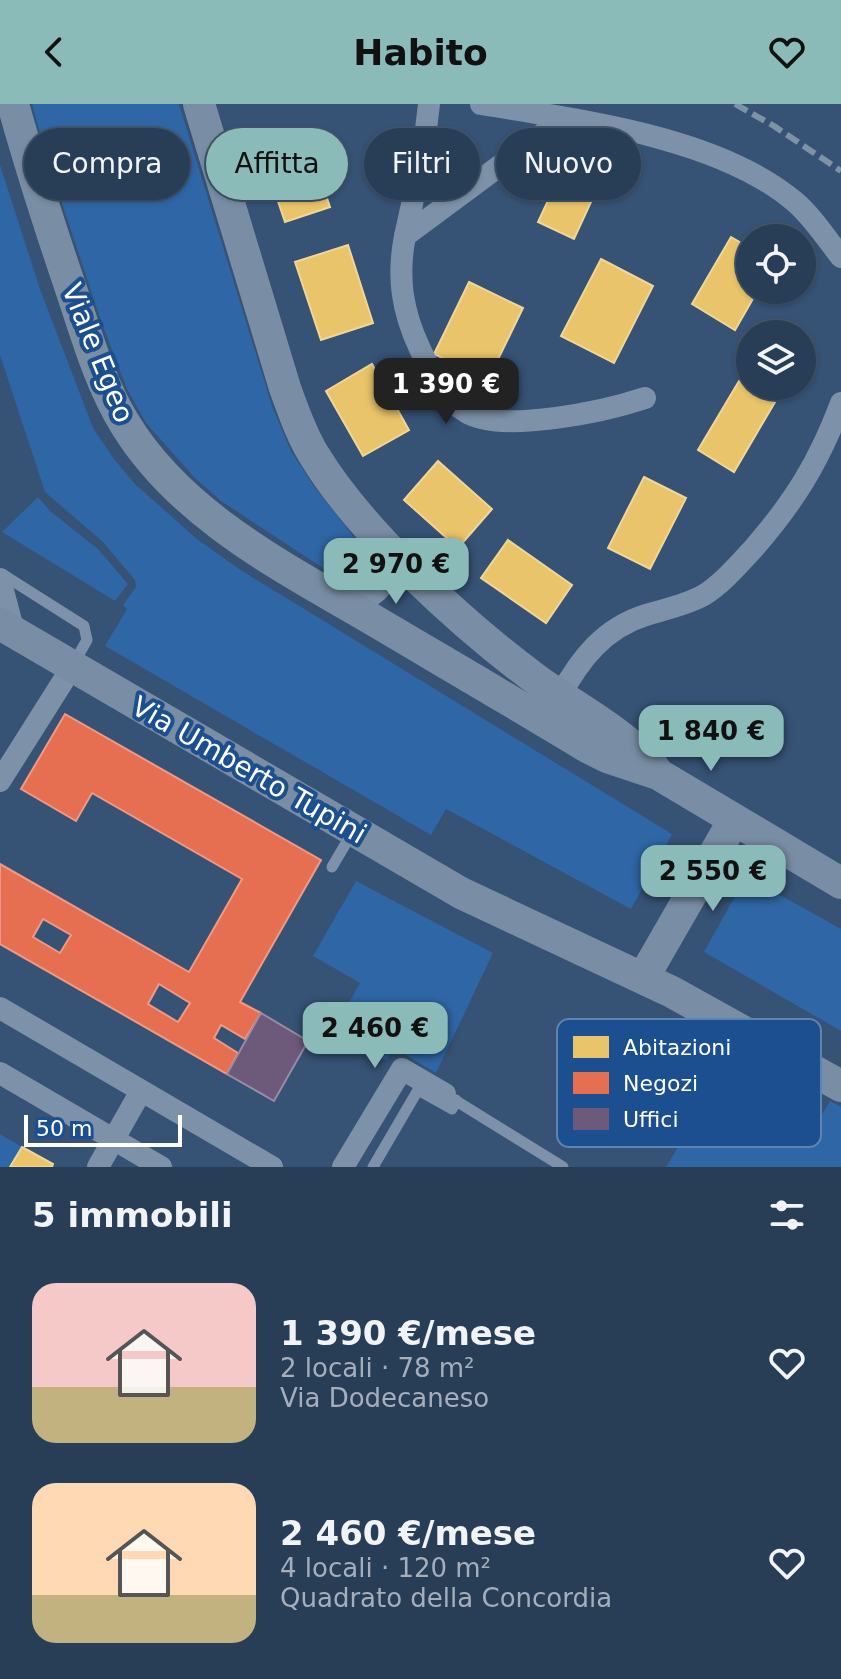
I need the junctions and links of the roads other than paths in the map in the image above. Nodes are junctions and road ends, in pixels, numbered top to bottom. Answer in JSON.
{"nodes":[{"id":1,"x":13,"y":104,"type":"edge"},
{"id":2,"x":199,"y":104,"type":"edge"},
{"id":3,"x":429,"y":104,"type":"edge"},
{"id":4,"x":481,"y":104,"type":"edge"},
{"id":5,"x":564,"y":118,"type":"junction"},
{"id":6,"x":405,"y":236,"type":"junction"},
{"id":7,"x":841,"y":257,"type":"edge"},
{"id":8,"x":645,"y":398,"type":"dead end"},
{"id":9,"x":841,"y":403,"type":"edge"},
{"id":10,"x":392,"y":550,"type":"junction"},
{"id":11,"x":0,"y":573,"type":"edge"},
{"id":12,"x":0,"y":579,"type":"edge"},
{"id":13,"x":342,"y":602,"type":"junction"},
{"id":14,"x":7,"y":628,"type":"edge"},
{"id":15,"x":79,"y":672,"type":"junction"},
{"id":16,"x":560,"y":696,"type":"junction"},
{"id":17,"x":658,"y":774,"type":"junction"},
{"id":18,"x":0,"y":781,"type":"edge"},
{"id":19,"x":734,"y":820,"type":"junction"},
{"id":20,"x":353,"y":830,"type":"junction"},
{"id":21,"x":332,"y":867,"type":"dead end"},
{"id":22,"x":841,"y":883,"type":"edge"},
{"id":23,"x":643,"y":978,"type":"junction"},
{"id":24,"x":0,"y":1008,"type":"edge"},
{"id":25,"x":721,"y":1019,"type":"edge"},
{"id":26,"x":0,"y":1073,"type":"edge"},
{"id":27,"x":821,"y":1075,"type":"edge"},
{"id":28,"x":840,"y":1086,"type":"edge"},
{"id":29,"x":141,"y":1091,"type":"junction"},
{"id":30,"x":451,"y":1097,"type":"junction"},
{"id":31,"x":114,"y":1139,"type":"junction"},
{"id":32,"x":98,"y":1167,"type":"edge"},
{"id":33,"x":161,"y":1167,"type":"edge"},
{"id":34,"x":272,"y":1167,"type":"edge"},
{"id":35,"x":343,"y":1167,"type":"edge"},
{"id":36,"x":373,"y":1167,"type":"edge"},
{"id":37,"x":563,"y":1167,"type":"edge"}],
"edges":[{"from":1,"to":13,"type":"main road","name":"Viale Egeo"},
{"from":2,"to":10,"type":"main road","name":"Viale Egeo"},
{"from":3,"to":6,"type":"street"},
{"from":4,"to":5,"type":"street"},
{"from":5,"to":6,"type":"street"},
{"from":5,"to":7,"type":"street"},
{"from":6,"to":8,"type":"street"},
{"from":9,"to":16,"type":"street"},
{"from":10,"to":13,"type":"street"},
{"from":10,"to":16,"type":"main road","name":"Viale Egeo"},
{"from":11,"to":15,"type":"lane"},
{"from":12,"to":14,"type":"street"},
{"from":13,"to":17,"type":"main road","name":"Viale Egeo"},
{"from":14,"to":15,"type":"main road","name":"Via Umberto Tupini"},
{"from":15,"to":18,"type":"street"},
{"from":15,"to":20,"type":"main road","name":"Via Umberto Tupini"},
{"from":16,"to":17,"type":"main road","name":"Viale Egeo"},
{"from":17,"to":19,"type":"main road","name":"Viale Egeo"},
{"from":19,"to":22,"type":"main road","name":"Viale Egeo"},
{"from":19,"to":23,"type":"main road"},
{"from":20,"to":21,"type":"lane"},
{"from":20,"to":23,"type":"main road","name":"Via Umberto Tupini"},
{"from":23,"to":25,"type":"main road","name":"Via Umberto Tupini"},
{"from":24,"to":29,"type":"street"},
{"from":26,"to":31,"type":"street"},
{"from":27,"to":28,"type":"main road","name":"Via Umberto Tupini"},
{"from":29,"to":31,"type":"street"},
{"from":29,"to":34,"type":"street"},
{"from":30,"to":35,"type":"street"},
{"from":30,"to":36,"type":"lane"},
{"from":30,"to":37,"type":"lane"},
{"from":31,"to":32,"type":"street"},
{"from":31,"to":33,"type":"street"}]}
